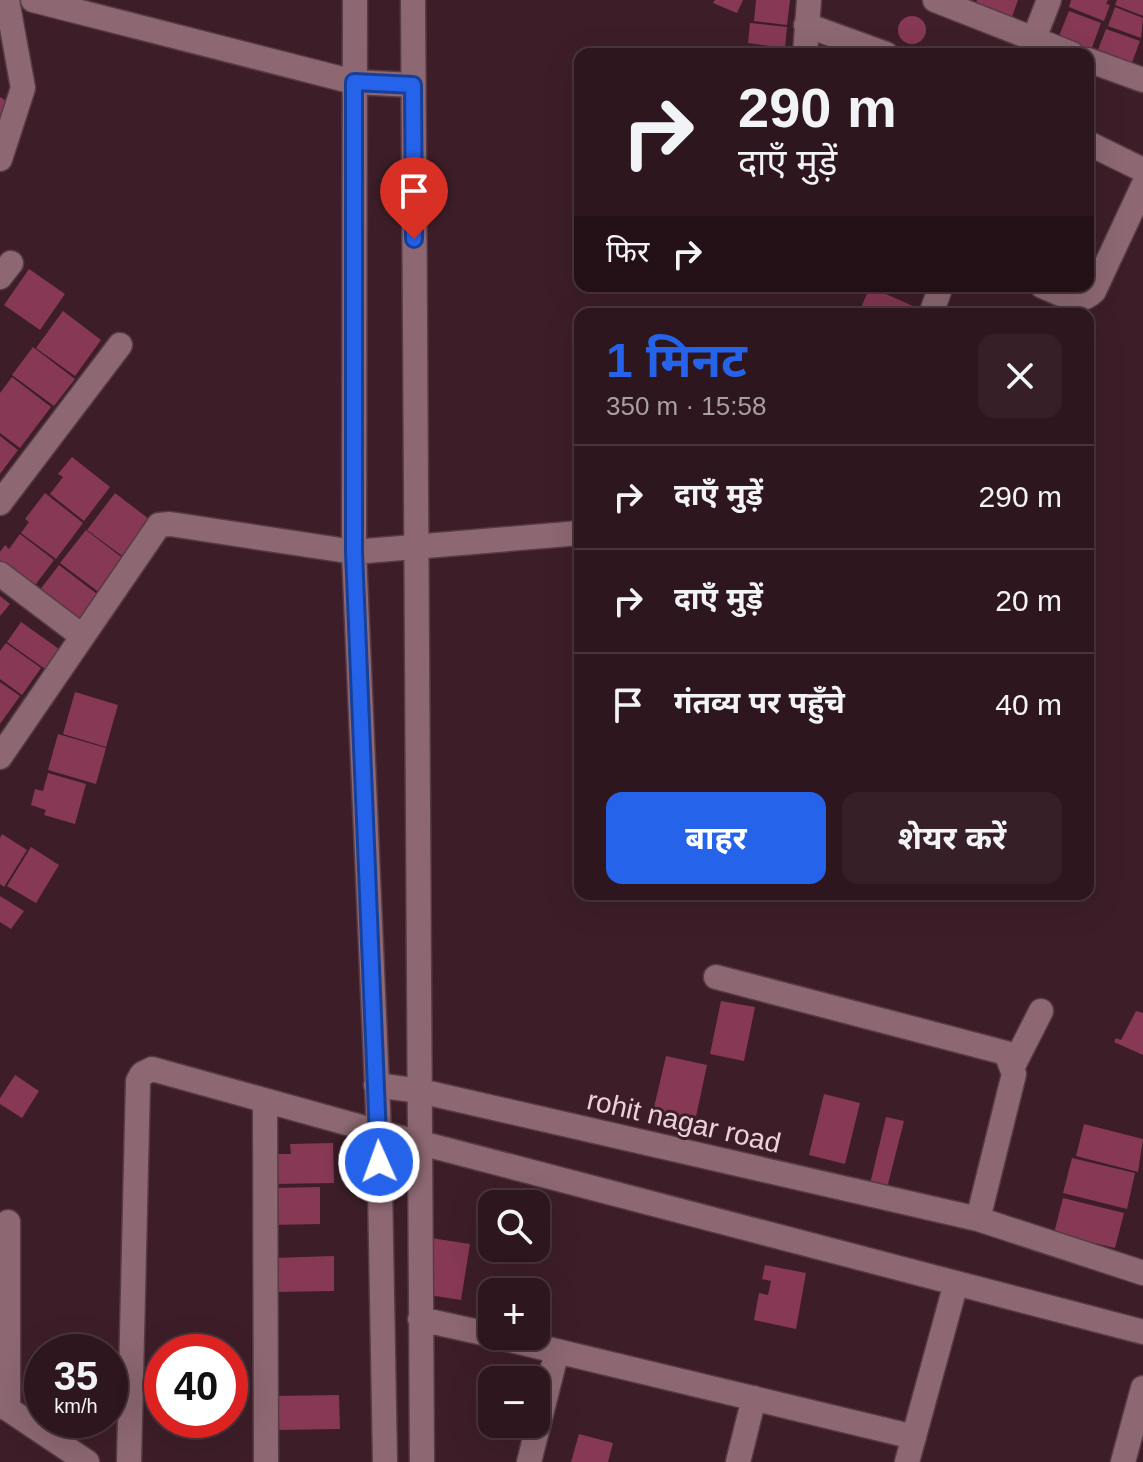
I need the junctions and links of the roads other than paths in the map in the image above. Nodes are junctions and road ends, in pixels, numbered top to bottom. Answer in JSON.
{"nodes":[{"id":1,"x":7,"y":0,"type":"edge"},
{"id":2,"x":33,"y":0,"type":"edge"},
{"id":3,"x":355,"y":0,"type":"edge"},
{"id":4,"x":413,"y":0,"type":"edge"},
{"id":5,"x":809,"y":0,"type":"edge"},
{"id":6,"x":935,"y":0,"type":"edge"},
{"id":7,"x":1049,"y":0,"type":"edge"},
{"id":8,"x":806,"y":25,"type":"junction"},
{"id":9,"x":1031,"y":47,"type":"edge"},
{"id":10,"x":805,"y":48,"type":"edge"},
{"id":11,"x":868,"y":48,"type":"edge"},
{"id":12,"x":1094,"y":62,"type":"edge"},
{"id":13,"x":1143,"y":80,"type":"edge"},
{"id":14,"x":354,"y":82,"type":"junction"},
{"id":15,"x":413,"y":85,"type":"junction"},
{"id":16,"x":1094,"y":146,"type":"edge"},
{"id":17,"x":0,"y":159,"type":"edge"},
{"id":18,"x":1143,"y":170,"type":"edge"},
{"id":19,"x":1143,"y":186,"type":"edge"},
{"id":20,"x":1094,"y":291,"type":"edge"},
{"id":21,"x":1057,"y":292,"type":"edge"},
{"id":22,"x":1093,"y":292,"type":"edge"},
{"id":23,"x":120,"y":345,"type":"dead end"},
{"id":24,"x":0,"y":503,"type":"edge"},
{"id":25,"x":574,"y":534,"type":"edge"},
{"id":26,"x":416,"y":547,"type":"junction"},
{"id":27,"x":354,"y":552,"type":"junction"},
{"id":28,"x":0,"y":574,"type":"edge"},
{"id":29,"x":82,"y":636,"type":"junction"},
{"id":30,"x":0,"y":757,"type":"edge"},
{"id":31,"x":716,"y":977,"type":"dead end"},
{"id":32,"x":1041,"y":1011,"type":"dead end"},
{"id":33,"x":1012,"y":1068,"type":"junction"},
{"id":34,"x":376,"y":1085,"type":"junction"},
{"id":35,"x":420,"y":1091,"type":"junction"},
{"id":36,"x":265,"y":1101,"type":"junction"},
{"id":37,"x":379,"y":1132,"type":"junction"},
{"id":38,"x":420,"y":1142,"type":"junction"},
{"id":39,"x":978,"y":1219,"type":"junction"},
{"id":40,"x":8,"y":1222,"type":"dead end"},
{"id":41,"x":1143,"y":1273,"type":"edge"},
{"id":42,"x":956,"y":1283,"type":"junction"},
{"id":43,"x":420,"y":1319,"type":"junction"},
{"id":44,"x":1143,"y":1332,"type":"edge"},
{"id":45,"x":478,"y":1333,"type":"edge"},
{"id":46,"x":550,"y":1349,"type":"edge"},
{"id":47,"x":557,"y":1351,"type":"junction"},
{"id":48,"x":1143,"y":1388,"type":"edge"},
{"id":49,"x":754,"y":1398,"type":"junction"},
{"id":50,"x":4,"y":1408,"type":"edge"},
{"id":51,"x":914,"y":1437,"type":"junction"},
{"id":52,"x":87,"y":1462,"type":"edge"},
{"id":53,"x":129,"y":1462,"type":"edge"},
{"id":54,"x":266,"y":1462,"type":"edge"},
{"id":55,"x":385,"y":1462,"type":"edge"},
{"id":56,"x":422,"y":1462,"type":"edge"},
{"id":57,"x":529,"y":1462,"type":"edge"},
{"id":58,"x":738,"y":1462,"type":"edge"},
{"id":59,"x":907,"y":1462,"type":"edge"},
{"id":60,"x":1123,"y":1462,"type":"edge"}],
"edges":[{"from":1,"to":17,"type":"street"},
{"from":2,"to":14,"type":"street"},
{"from":3,"to":14,"type":"street"},
{"from":4,"to":15,"type":"street"},
{"from":5,"to":8,"type":"street"},
{"from":6,"to":9,"type":"street"},
{"from":7,"to":9,"type":"street"},
{"from":8,"to":10,"type":"street"},
{"from":8,"to":11,"type":"street"},
{"from":12,"to":13,"type":"street"},
{"from":14,"to":15,"type":"street"},
{"from":14,"to":27,"type":"street"},
{"from":15,"to":26,"type":"street"},
{"from":16,"to":18,"type":"street"},
{"from":19,"to":20,"type":"street"},
{"from":21,"to":22,"type":"street"},
{"from":23,"to":24,"type":"street"},
{"from":25,"to":26,"type":"street"},
{"from":26,"to":27,"type":"street"},
{"from":26,"to":35,"type":"street"},
{"from":27,"to":29,"type":"street"},
{"from":27,"to":34,"type":"street"},
{"from":28,"to":29,"type":"street"},
{"from":29,"to":30,"type":"street"},
{"from":31,"to":33,"type":"street"},
{"from":32,"to":33,"type":"street"},
{"from":33,"to":39,"type":"street"},
{"from":34,"to":35,"type":"street","name":"rohit nagar road"},
{"from":34,"to":37,"type":"street"},
{"from":35,"to":38,"type":"street"},
{"from":35,"to":39,"type":"street","name":"rohit nagar road"},
{"from":36,"to":37,"type":"street"},
{"from":36,"to":53,"type":"street"},
{"from":36,"to":54,"type":"street"},
{"from":37,"to":38,"type":"street"},
{"from":37,"to":55,"type":"street"},
{"from":38,"to":42,"type":"street"},
{"from":38,"to":43,"type":"street"},
{"from":39,"to":41,"type":"street","name":"rohit nagar road"},
{"from":40,"to":50,"type":"street"},
{"from":42,"to":44,"type":"street"},
{"from":42,"to":51,"type":"street"},
{"from":43,"to":45,"type":"street"},
{"from":43,"to":56,"type":"street"},
{"from":46,"to":47,"type":"street"},
{"from":47,"to":49,"type":"street"},
{"from":47,"to":57,"type":"street"},
{"from":48,"to":60,"type":"street"},
{"from":49,"to":51,"type":"street"},
{"from":49,"to":58,"type":"street"},
{"from":50,"to":52,"type":"street"},
{"from":51,"to":59,"type":"street"}]}
